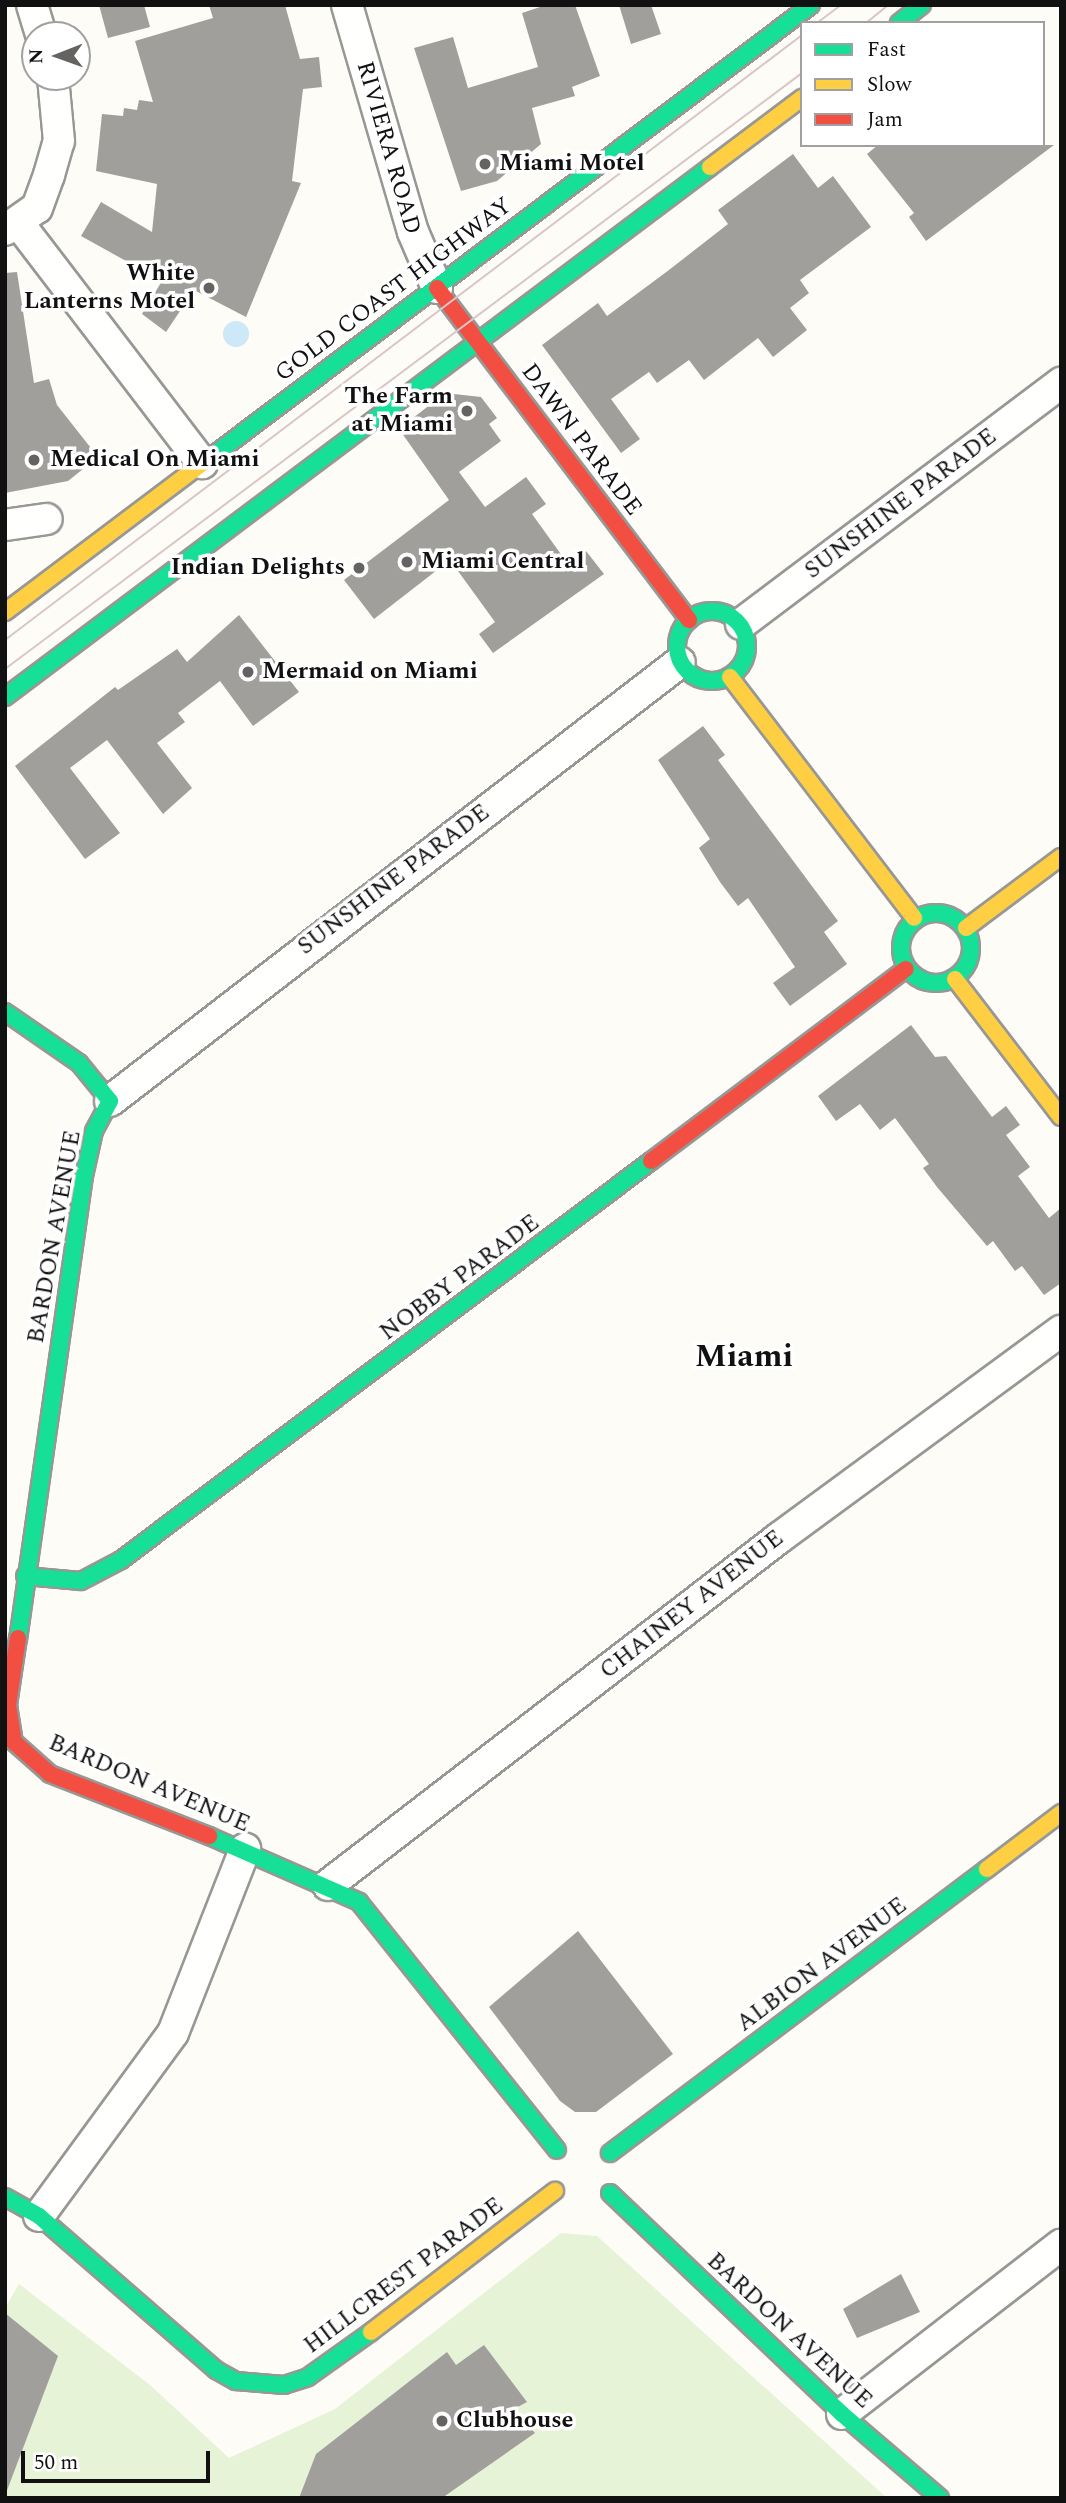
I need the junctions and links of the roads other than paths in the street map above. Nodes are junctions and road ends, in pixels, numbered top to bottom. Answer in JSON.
{"nodes":[{"id":1,"x":347,"y":5,"type":"edge"},
{"id":2,"x":811,"y":5,"type":"edge"},
{"id":3,"x":922,"y":5,"type":"edge"},
{"id":4,"x":902,"y":21,"type":"edge"},
{"id":5,"x":54,"y":91,"type":"edge"},
{"id":6,"x":800,"y":100,"type":"edge"},
{"id":7,"x":13,"y":227,"type":"edge"},
{"id":8,"x":437,"y":288,"type":"junction"},
{"id":9,"x":480,"y":344,"type":"junction"},
{"id":10,"x":1061,"y":383,"type":"edge"},
{"id":11,"x":202,"y":463,"type":"junction"},
{"id":12,"x":47,"y":519,"type":"dead end"},
{"id":13,"x":5,"y":525,"type":"edge"},
{"id":14,"x":5,"y":612,"type":"edge"},
{"id":15,"x":689,"y":620,"type":"junction"},
{"id":16,"x":741,"y":624,"type":"junction"},
{"id":17,"x":680,"y":662,"type":"junction"},
{"id":18,"x":730,"y":677,"type":"junction"},
{"id":19,"x":5,"y":697,"type":"edge"},
{"id":20,"x":1061,"y":857,"type":"edge"},
{"id":21,"x":914,"y":918,"type":"junction"},
{"id":22,"x":967,"y":928,"type":"junction"},
{"id":23,"x":906,"y":969,"type":"junction"},
{"id":24,"x":955,"y":979,"type":"junction"},
{"id":25,"x":5,"y":1012,"type":"edge"},
{"id":26,"x":110,"y":1101,"type":"junction"},
{"id":27,"x":1061,"y":1117,"type":"edge"},
{"id":28,"x":1061,"y":1331,"type":"edge"},
{"id":29,"x":25,"y":1576,"type":"junction"},
{"id":30,"x":1061,"y":1814,"type":"edge"},
{"id":31,"x":245,"y":1849,"type":"junction"},
{"id":32,"x":328,"y":1885,"type":"junction"},
{"id":33,"x":577,"y":2143,"type":"dead end"},
{"id":34,"x":557,"y":2150,"type":"junction"},
{"id":35,"x":555,"y":2191,"type":"junction"},
{"id":36,"x":5,"y":2197,"type":"edge"},
{"id":37,"x":603,"y":2197,"type":"joint"},
{"id":38,"x":576,"y":2201,"type":"dead end"},
{"id":39,"x":39,"y":2216,"type":"junction"},
{"id":40,"x":1061,"y":2245,"type":"edge"},
{"id":41,"x":842,"y":2413,"type":"junction"},
{"id":42,"x":940,"y":2498,"type":"edge"}],
"edges":[{"from":1,"to":8,"type":"street","name":"RIVIERA ROAD"},
{"from":2,"to":8,"type":"main road","name":"GOLD COAST HIGHWAY"},
{"from":3,"to":4,"type":"main road"},
{"from":5,"to":7,"type":"street"},
{"from":6,"to":9,"type":"main road"},
{"from":7,"to":11,"type":"street"},
{"from":8,"to":9,"type":"main road","name":"DAWN PARADE"},
{"from":8,"to":11,"type":"main road","name":"GOLD COAST HIGHWAY"},
{"from":9,"to":15,"type":"main road","name":"DAWN PARADE"},
{"from":9,"to":19,"type":"main road"},
{"from":10,"to":16,"type":"street","name":"SUNSHINE PARADE"},
{"from":11,"to":14,"type":"main road","name":"GOLD COAST HIGHWAY"},
{"from":12,"to":13,"type":"street"},
{"from":15,"to":16,"type":"main road"},
{"from":15,"to":17,"type":"main road"},
{"from":16,"to":18,"type":"main road"},
{"from":17,"to":18,"type":"main road"},
{"from":17,"to":26,"type":"street","name":"SUNSHINE PARADE"},
{"from":18,"to":21,"type":"main road"},
{"from":20,"to":22,"type":"main road"},
{"from":21,"to":22,"type":"main road"},
{"from":21,"to":23,"type":"main road"},
{"from":22,"to":24,"type":"main road"},
{"from":23,"to":24,"type":"main road"},
{"from":23,"to":29,"type":"main road","name":"NOBBY PARADE"},
{"from":24,"to":27,"type":"main road"},
{"from":25,"to":26,"type":"main road"},
{"from":26,"to":29,"type":"main road","name":"BARDON AVENUE"},
{"from":28,"to":32,"type":"street","name":"CHAINEY AVENUE"},
{"from":29,"to":31,"type":"main road","name":"BARDON AVENUE"},
{"from":30,"to":37,"type":"main road","name":"ALBION AVENUE"},
{"from":31,"to":32,"type":"main road","name":"BARDON AVENUE"},
{"from":31,"to":39,"type":"street"},
{"from":32,"to":34,"type":"main road","name":"BARDON AVENUE"},
{"from":33,"to":34,"type":"main road"},
{"from":34,"to":35,"type":"main road"},
{"from":35,"to":38,"type":"main road"},
{"from":35,"to":39,"type":"main road","name":"HILLCREST PARADE"},
{"from":36,"to":39,"type":"main road","name":"HILLCREST PARADE"},
{"from":37,"to":41,"type":"main road","name":"BARDON AVENUE"},
{"from":40,"to":41,"type":"street"},
{"from":41,"to":42,"type":"main road","name":"BARDON AVENUE"}]}
